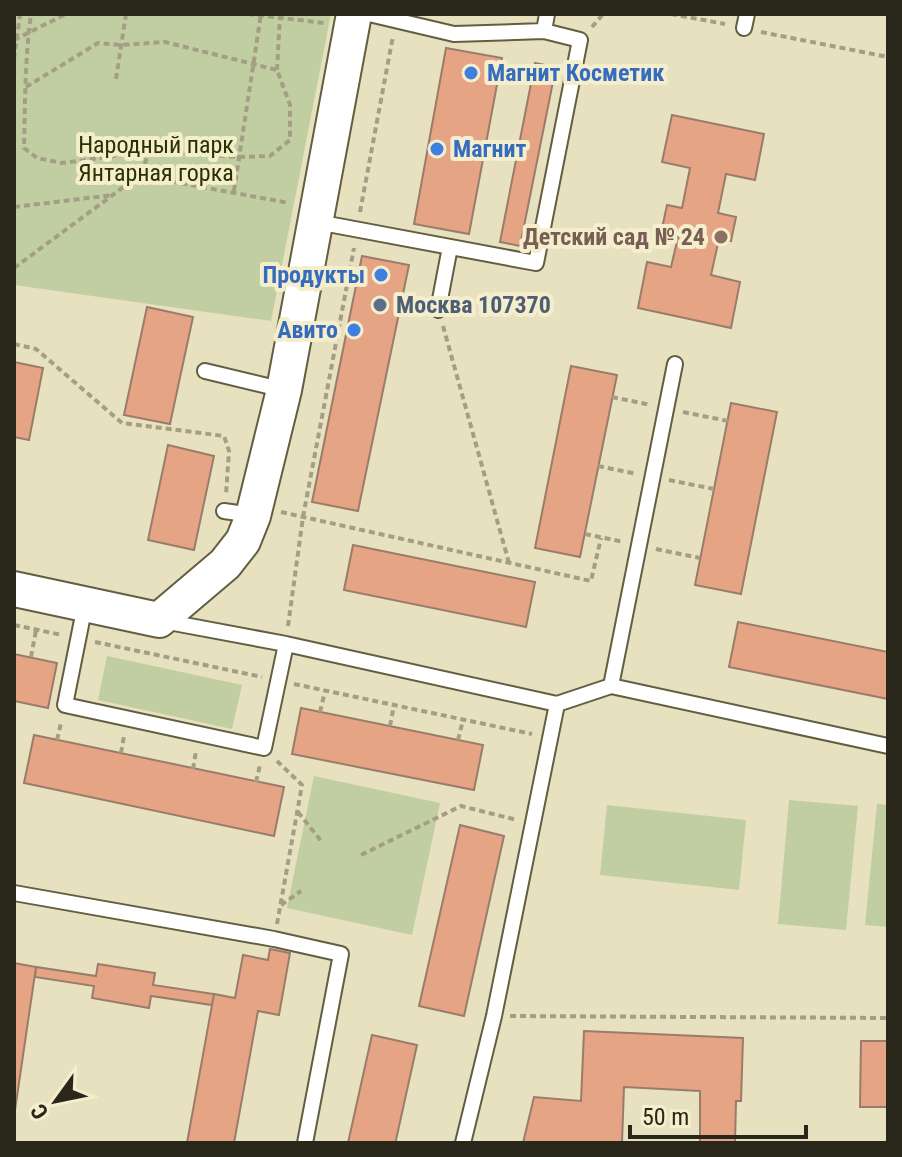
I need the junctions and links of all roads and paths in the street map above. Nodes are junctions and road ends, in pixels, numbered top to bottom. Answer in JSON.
{"nodes":[{"id":1,"x":20,"y":14,"type":"edge"},
{"id":2,"x":31,"y":14,"type":"edge"},
{"id":3,"x":66,"y":14,"type":"edge"},
{"id":4,"x":126,"y":14,"type":"edge"},
{"id":5,"x":248,"y":14,"type":"edge"},
{"id":6,"x":369,"y":14,"type":"edge"},
{"id":7,"x":547,"y":14,"type":"edge"},
{"id":8,"x":671,"y":14,"type":"edge"},
{"id":9,"x":260,"y":15,"type":"edge"},
{"id":10,"x":280,"y":16,"type":"edge"},
{"id":11,"x":342,"y":19,"type":"edge"},
{"id":12,"x":396,"y":20,"type":"junction"},
{"id":13,"x":746,"y":21,"type":"edge"},
{"id":14,"x":544,"y":31,"type":"junction"},
{"id":15,"x":28,"y":33,"type":"junction"},
{"id":16,"x":15,"y":39,"type":"edge"},
{"id":17,"x":121,"y":45,"type":"junction"},
{"id":18,"x":888,"y":57,"type":"edge"},
{"id":19,"x":14,"y":59,"type":"edge"},
{"id":20,"x":253,"y":62,"type":"junction"},
{"id":21,"x":277,"y":70,"type":"junction"},
{"id":22,"x":116,"y":79,"type":"dead end"},
{"id":23,"x":26,"y":87,"type":"junction"},
{"id":24,"x":148,"y":152,"type":"junction"},
{"id":25,"x":239,"y":157,"type":"junction"},
{"id":26,"x":142,"y":176,"type":"junction"},
{"id":27,"x":234,"y":191,"type":"junction"},
{"id":28,"x":115,"y":195,"type":"junction"},
{"id":29,"x":14,"y":207,"type":"edge"},
{"id":30,"x":306,"y":213,"type":"junction"},
{"id":31,"x":357,"y":230,"type":"junction"},
{"id":32,"x":450,"y":247,"type":"junction"},
{"id":33,"x":14,"y":268,"type":"edge"},
{"id":34,"x":343,"y":302,"type":"junction"},
{"id":35,"x":352,"y":304,"type":"dead end"},
{"id":36,"x":438,"y":310,"type":"joint"},
{"id":37,"x":14,"y":344,"type":"edge"},
{"id":38,"x":334,"y":351,"type":"junction"},
{"id":39,"x":343,"y":352,"type":"dead end"},
{"id":40,"x":675,"y":364,"type":"dead end"},
{"id":41,"x":205,"y":371,"type":"dead end"},
{"id":42,"x":284,"y":390,"type":"junction"},
{"id":43,"x":322,"y":414,"type":"junction"},
{"id":44,"x":330,"y":415,"type":"dead end"},
{"id":45,"x":309,"y":483,"type":"junction"},
{"id":46,"x":316,"y":485,"type":"dead end"},
{"id":47,"x":245,"y":511,"type":"junction"},
{"id":48,"x":303,"y":517,"type":"junction"},
{"id":49,"x":601,"y":538,"type":"dead end"},
{"id":50,"x":509,"y":563,"type":"junction"},
{"id":51,"x":14,"y":589,"type":"edge"},
{"id":52,"x":85,"y":604,"type":"junction"},
{"id":53,"x":159,"y":620,"type":"junction"},
{"id":54,"x":36,"y":630,"type":"dead end"},
{"id":55,"x":286,"y":644,"type":"junction"},
{"id":56,"x":31,"y":657,"type":"dead end"},
{"id":57,"x":611,"y":686,"type":"junction"},
{"id":58,"x":325,"y":690,"type":"dead end"},
{"id":59,"x":557,"y":704,"type":"junction"},
{"id":60,"x":394,"y":705,"type":"dead end"},
{"id":61,"x":320,"y":712,"type":"dead end"},
{"id":62,"x":463,"y":720,"type":"dead end"},
{"id":63,"x":390,"y":726,"type":"dead end"},
{"id":64,"x":458,"y":740,"type":"dead end"},
{"id":65,"x":888,"y":746,"type":"edge"},
{"id":66,"x":264,"y":748,"type":"junction"},
{"id":67,"x":298,"y":812,"type":"junction"},
{"id":68,"x":532,"y":824,"type":"junction"},
{"id":69,"x":321,"y":841,"type":"dead end"},
{"id":70,"x":361,"y":855,"type":"dead end"},
{"id":71,"x":301,"y":891,"type":"dead end"},
{"id":72,"x":14,"y":893,"type":"edge"},
{"id":73,"x":281,"y":905,"type":"junction"},
{"id":74,"x":274,"y":939,"type":"junction"},
{"id":75,"x":494,"y":1016,"type":"junction"},
{"id":76,"x":888,"y":1018,"type":"edge"},
{"id":77,"x":305,"y":1143,"type":"edge"},
{"id":78,"x":463,"y":1143,"type":"edge"}],
"edges":[{"from":1,"to":16,"type":"path"},
{"from":2,"to":15,"type":"path"},
{"from":3,"to":15,"type":"path"},
{"from":4,"to":17,"type":"path"},
{"from":5,"to":9,"type":"path"},
{"from":6,"to":12,"type":"lane"},
{"from":7,"to":14,"type":"lane"},
{"from":8,"to":13,"type":"path"},
{"from":9,"to":10,"type":"path"},
{"from":9,"to":20,"type":"path"},
{"from":10,"to":11,"type":"path"},
{"from":10,"to":21,"type":"path"},
{"from":11,"to":30,"type":"street"},
{"from":12,"to":14,"type":"lane"},
{"from":12,"to":31,"type":"path"},
{"from":13,"to":18,"type":"path"},
{"from":14,"to":32,"type":"lane"},
{"from":15,"to":16,"type":"path"},
{"from":15,"to":23,"type":"path"},
{"from":16,"to":19,"type":"path"},
{"from":17,"to":20,"type":"path"},
{"from":17,"to":22,"type":"path"},
{"from":17,"to":23,"type":"path"},
{"from":20,"to":21,"type":"path"},
{"from":20,"to":25,"type":"path"},
{"from":21,"to":25,"type":"path"},
{"from":23,"to":24,"type":"path"},
{"from":24,"to":25,"type":"path"},
{"from":24,"to":26,"type":"path"},
{"from":25,"to":27,"type":"path"},
{"from":26,"to":27,"type":"path"},
{"from":26,"to":28,"type":"path"},
{"from":27,"to":30,"type":"path"},
{"from":28,"to":29,"type":"path"},
{"from":28,"to":33,"type":"path"},
{"from":30,"to":31,"type":"lane"},
{"from":30,"to":42,"type":"street"},
{"from":31,"to":32,"type":"lane"},
{"from":31,"to":34,"type":"path"},
{"from":32,"to":36,"type":"lane"},
{"from":34,"to":35,"type":"path"},
{"from":34,"to":38,"type":"path"},
{"from":36,"to":50,"type":"path"},
{"from":37,"to":47,"type":"path"},
{"from":38,"to":39,"type":"path"},
{"from":38,"to":43,"type":"path"},
{"from":40,"to":57,"type":"lane"},
{"from":41,"to":42,"type":"lane"},
{"from":42,"to":47,"type":"street"},
{"from":43,"to":44,"type":"path"},
{"from":43,"to":45,"type":"path"},
{"from":45,"to":46,"type":"path"},
{"from":45,"to":48,"type":"path"},
{"from":47,"to":48,"type":"path"},
{"from":47,"to":53,"type":"street"},
{"from":48,"to":50,"type":"path"},
{"from":48,"to":55,"type":"path"},
{"from":49,"to":50,"type":"path"},
{"from":51,"to":52,"type":"street"},
{"from":52,"to":53,"type":"street"},
{"from":52,"to":66,"type":"lane"},
{"from":53,"to":55,"type":"lane"},
{"from":54,"to":56,"type":"path"},
{"from":55,"to":59,"type":"lane"},
{"from":55,"to":66,"type":"lane"},
{"from":57,"to":59,"type":"lane"},
{"from":57,"to":65,"type":"lane"},
{"from":58,"to":61,"type":"path"},
{"from":59,"to":68,"type":"lane"},
{"from":60,"to":63,"type":"path"},
{"from":62,"to":64,"type":"path"},
{"from":66,"to":67,"type":"path"},
{"from":67,"to":69,"type":"path"},
{"from":67,"to":73,"type":"path"},
{"from":68,"to":70,"type":"path"},
{"from":68,"to":75,"type":"lane"},
{"from":71,"to":73,"type":"path"},
{"from":72,"to":74,"type":"lane"},
{"from":73,"to":74,"type":"path"},
{"from":74,"to":77,"type":"lane"},
{"from":75,"to":76,"type":"path"},
{"from":75,"to":78,"type":"lane"}]}
